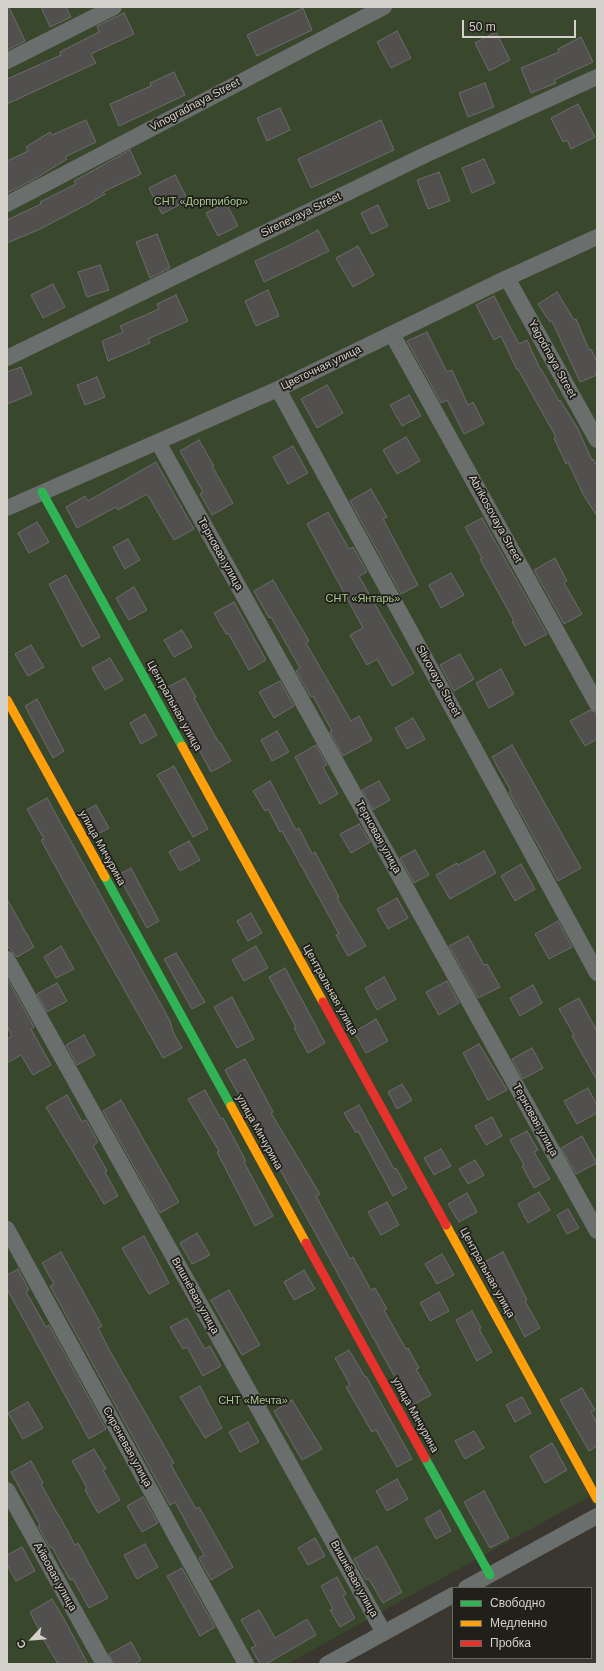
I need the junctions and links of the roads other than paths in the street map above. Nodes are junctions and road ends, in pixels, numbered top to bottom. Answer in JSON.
{"nodes":[{"id":1,"x":114,"y":7,"type":"edge"},
{"id":2,"x":384,"y":7,"type":"edge"},
{"id":3,"x":7,"y":61,"type":"edge"},
{"id":4,"x":597,"y":77,"type":"edge"},
{"id":5,"x":7,"y":204,"type":"edge"},
{"id":6,"x":597,"y":237,"type":"edge"},
{"id":7,"x":507,"y":278,"type":"junction"},
{"id":8,"x":392,"y":334,"type":"junction"},
{"id":9,"x":7,"y":358,"type":"edge"},
{"id":10,"x":278,"y":389,"type":"junction"},
{"id":11,"x":597,"y":440,"type":"edge"},
{"id":12,"x":158,"y":442,"type":"junction"},
{"id":13,"x":42,"y":492,"type":"junction"},
{"id":14,"x":7,"y":508,"type":"edge"},
{"id":15,"x":7,"y":700,"type":"edge"},
{"id":16,"x":597,"y":704,"type":"edge"},
{"id":17,"x":7,"y":960,"type":"edge"},
{"id":18,"x":597,"y":973,"type":"edge"},
{"id":19,"x":7,"y":1229,"type":"edge"},
{"id":20,"x":597,"y":1232,"type":"edge"},
{"id":21,"x":7,"y":1490,"type":"edge"},
{"id":22,"x":597,"y":1499,"type":"edge"},
{"id":23,"x":597,"y":1516,"type":"edge"},
{"id":24,"x":490,"y":1575,"type":"junction"},
{"id":25,"x":468,"y":1587,"type":"edge"},
{"id":26,"x":452,"y":1596,"type":"edge"},
{"id":27,"x":384,"y":1633,"type":"junction"},
{"id":28,"x":104,"y":1664,"type":"edge"},
{"id":29,"x":246,"y":1664,"type":"edge"},
{"id":30,"x":327,"y":1664,"type":"edge"}],
"edges":[{"from":1,"to":3,"type":"street"},
{"from":2,"to":5,"type":"street","name":"Vinogradnaya Street"},
{"from":4,"to":9,"type":"street","name":"Sirenevaya Street"},
{"from":6,"to":7,"type":"street","name":"Цветочная улица"},
{"from":7,"to":8,"type":"street","name":"Цветочная улица"},
{"from":7,"to":11,"type":"street","name":"Yagodnaya Street"},
{"from":8,"to":10,"type":"street","name":"Цветочная улица"},
{"from":8,"to":16,"type":"street","name":"Abrikosovaya Street"},
{"from":10,"to":12,"type":"street","name":"Цветочная улица"},
{"from":10,"to":18,"type":"street","name":"Slivovaya Street"},
{"from":12,"to":13,"type":"street","name":"Цветочная улица"},
{"from":12,"to":20,"type":"street","name":"Терновая улица"},
{"from":13,"to":14,"type":"street","name":"Цветочная улица"},
{"from":13,"to":22,"type":"street","name":"Центральная улица"},
{"from":15,"to":24,"type":"street","name":"улица Мичурина"},
{"from":17,"to":27,"type":"street","name":"Вишнёвая улица"},
{"from":19,"to":29,"type":"street","name":"Сиреневая улица"},
{"from":21,"to":28,"type":"street","name":"Айвовая улица"},
{"from":23,"to":24,"type":"street"},
{"from":24,"to":25,"type":"street"},
{"from":26,"to":27,"type":"street"},
{"from":27,"to":30,"type":"street"}]}
